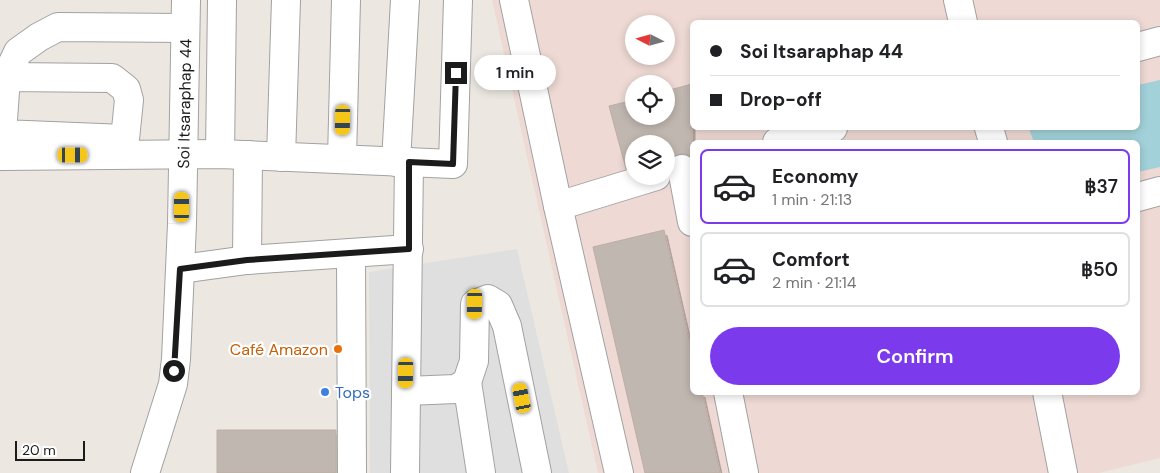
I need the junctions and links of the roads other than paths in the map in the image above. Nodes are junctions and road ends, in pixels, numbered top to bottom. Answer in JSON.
{"nodes":[{"id":1,"x":186,"y":0,"type":"edge"},
{"id":2,"x":222,"y":0,"type":"edge"},
{"id":3,"x":286,"y":0,"type":"edge"},
{"id":4,"x":346,"y":0,"type":"edge"},
{"id":5,"x":405,"y":0,"type":"edge"},
{"id":6,"x":458,"y":0,"type":"edge"},
{"id":7,"x":514,"y":0,"type":"edge"},
{"id":8,"x":958,"y":0,"type":"edge"},
{"id":9,"x":963,"y":20,"type":"edge"},
{"id":10,"x":185,"y":28,"type":"junction"},
{"id":11,"x":1160,"y":41,"type":"edge"},
{"id":12,"x":1140,"y":46,"type":"edge"},
{"id":13,"x":6,"y":77,"type":"junction"},
{"id":14,"x":824,"y":130,"type":"edge"},
{"id":15,"x":786,"y":140,"type":"edge"},
{"id":16,"x":183,"y":154,"type":"junction"},
{"id":17,"x":220,"y":154,"type":"junction"},
{"id":18,"x":248,"y":155,"type":"junction"},
{"id":19,"x":0,"y":156,"type":"edge"},
{"id":20,"x":281,"y":157,"type":"junction"},
{"id":21,"x":342,"y":160,"type":"junction"},
{"id":22,"x":403,"y":162,"type":"junction"},
{"id":23,"x":675,"y":174,"type":"edge"},
{"id":24,"x":628,"y":185,"type":"edge"},
{"id":25,"x":1160,"y":192,"type":"edge"},
{"id":26,"x":1140,"y":197,"type":"edge"},
{"id":27,"x":558,"y":206,"type":"junction"},
{"id":28,"x":690,"y":216,"type":"edge"},
{"id":29,"x":409,"y":249,"type":"junction"},
{"id":30,"x":351,"y":253,"type":"junction"},
{"id":31,"x":247,"y":260,"type":"junction"},
{"id":32,"x":180,"y":269,"type":"junction"},
{"id":33,"x":467,"y":382,"type":"junction"},
{"id":34,"x":406,"y":391,"type":"junction"},
{"id":35,"x":729,"y":395,"type":"edge"},
{"id":36,"x":1048,"y":395,"type":"edge"},
{"id":37,"x":145,"y":473,"type":"edge"},
{"id":38,"x":352,"y":473,"type":"edge"},
{"id":39,"x":405,"y":473,"type":"edge"},
{"id":40,"x":481,"y":473,"type":"edge"},
{"id":41,"x":538,"y":473,"type":"edge"},
{"id":42,"x":619,"y":473,"type":"edge"},
{"id":43,"x":744,"y":473,"type":"edge"},
{"id":44,"x":1063,"y":473,"type":"edge"}],
"edges":[{"from":1,"to":10,"type":"street","name":"Soi Itsaraphap 44"},
{"from":2,"to":17,"type":"street"},
{"from":3,"to":20,"type":"street"},
{"from":4,"to":21,"type":"street"},
{"from":5,"to":22,"type":"street"},
{"from":6,"to":22,"type":"street"},
{"from":7,"to":27,"type":"street"},
{"from":8,"to":9,"type":"street"},
{"from":10,"to":13,"type":"street"},
{"from":10,"to":16,"type":"street","name":"Soi Itsaraphap 44"},
{"from":11,"to":12,"type":"street"},
{"from":13,"to":13,"type":"street"},
{"from":14,"to":15,"type":"street"},
{"from":16,"to":17,"type":"street"},
{"from":16,"to":19,"type":"street"},
{"from":16,"to":32,"type":"street","name":"Soi Itsaraphap 44"},
{"from":17,"to":18,"type":"street"},
{"from":18,"to":20,"type":"street"},
{"from":18,"to":31,"type":"street"},
{"from":20,"to":21,"type":"street"},
{"from":21,"to":22,"type":"street"},
{"from":22,"to":29,"type":"street"},
{"from":23,"to":28,"type":"street"},
{"from":24,"to":27,"type":"street"},
{"from":25,"to":26,"type":"street"},
{"from":27,"to":42,"type":"street"},
{"from":29,"to":30,"type":"street"},
{"from":29,"to":34,"type":"street"},
{"from":30,"to":31,"type":"street"},
{"from":30,"to":38,"type":"street"},
{"from":31,"to":32,"type":"street"},
{"from":32,"to":37,"type":"street","name":"Soi Itsaraphap 44"},
{"from":33,"to":34,"type":"street"},
{"from":33,"to":40,"type":"street"},
{"from":33,"to":41,"type":"street"},
{"from":34,"to":39,"type":"street"},
{"from":35,"to":43,"type":"street"},
{"from":36,"to":44,"type":"street"}]}
